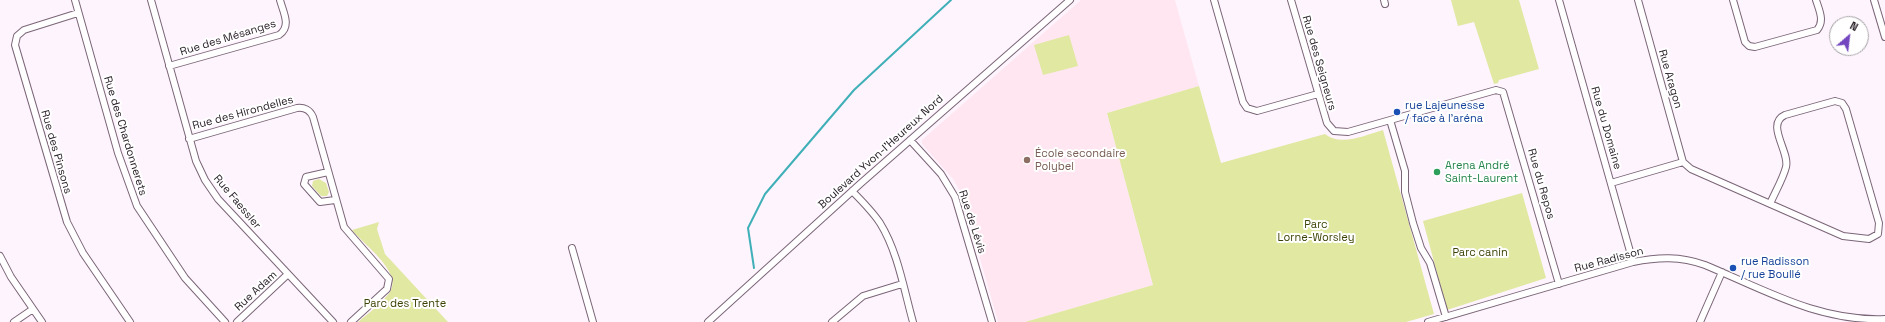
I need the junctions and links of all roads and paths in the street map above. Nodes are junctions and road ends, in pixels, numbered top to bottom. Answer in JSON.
{"nodes":[{"id":1,"x":75,"y":0,"type":"edge"},
{"id":2,"x":151,"y":0,"type":"edge"},
{"id":3,"x":280,"y":0,"type":"edge"},
{"id":4,"x":1070,"y":0,"type":"edge"},
{"id":5,"x":1214,"y":0,"type":"edge"},
{"id":6,"x":1291,"y":0,"type":"edge"},
{"id":7,"x":1559,"y":0,"type":"edge"},
{"id":8,"x":1638,"y":0,"type":"edge"},
{"id":9,"x":1733,"y":0,"type":"edge"},
{"id":10,"x":1816,"y":0,"type":"edge"},
{"id":11,"x":1874,"y":0,"type":"edge"},
{"id":12,"x":78,"y":13,"type":"junction"},
{"id":13,"x":1885,"y":37,"type":"edge"},
{"id":14,"x":169,"y":66,"type":"junction"},
{"id":15,"x":1318,"y":94,"type":"junction"},
{"id":16,"x":1390,"y":120,"type":"junction"},
{"id":17,"x":189,"y":139,"type":"junction"},
{"id":18,"x":910,"y":140,"type":"junction"},
{"id":19,"x":1683,"y":162,"type":"junction"},
{"id":20,"x":328,"y":172,"type":"junction"},
{"id":21,"x":1611,"y":183,"type":"junction"},
{"id":22,"x":852,"y":191,"type":"junction"},
{"id":23,"x":335,"y":200,"type":"junction"},
{"id":24,"x":1770,"y":204,"type":"junction"},
{"id":25,"x":572,"y":248,"type":"dead end"},
{"id":26,"x":0,"y":256,"type":"edge"},
{"id":27,"x":1633,"y":262,"type":"junction"},
{"id":28,"x":1722,"y":272,"type":"junction"},
{"id":29,"x":288,"y":274,"type":"junction"},
{"id":30,"x":902,"y":284,"type":"junction"},
{"id":31,"x":1559,"y":284,"type":"junction"},
{"id":32,"x":33,"y":309,"type":"junction"},
{"id":33,"x":1446,"y":317,"type":"junction"},
{"id":34,"x":1885,"y":319,"type":"edge"},
{"id":35,"x":14,"y":322,"type":"edge"},
{"id":36,"x":42,"y":322,"type":"edge"},
{"id":37,"x":130,"y":322,"type":"edge"},
{"id":38,"x":226,"y":322,"type":"edge"},
{"id":39,"x":237,"y":322,"type":"edge"},
{"id":40,"x":333,"y":322,"type":"edge"},
{"id":41,"x":351,"y":322,"type":"edge"},
{"id":42,"x":593,"y":322,"type":"edge"},
{"id":43,"x":708,"y":322,"type":"edge"},
{"id":44,"x":832,"y":322,"type":"edge"},
{"id":45,"x":912,"y":322,"type":"edge"},
{"id":46,"x":992,"y":322,"type":"edge"},
{"id":47,"x":1428,"y":322,"type":"edge"},
{"id":48,"x":1700,"y":322,"type":"edge"}],
"edges":[{"from":1,"to":12,"type":"street","name":"Rue des Chardonnerets"},
{"from":2,"to":14,"type":"street","name":"Rue Faessler"},
{"from":3,"to":14,"type":"street","name":"Rue des Mésanges"},
{"from":4,"to":18,"type":"street","name":"Boulevard Yvon-l'Heureux Nord"},
{"from":5,"to":15,"type":"street"},
{"from":6,"to":15,"type":"street","name":"Rue des Seigneurs"},
{"from":7,"to":21,"type":"street","name":"Rue du Domaine"},
{"from":8,"to":19,"type":"street","name":"Rue Aragon"},
{"from":9,"to":10,"type":"street"},
{"from":11,"to":13,"type":"street"},
{"from":12,"to":37,"type":"street","name":"Rue des Pinsons"},
{"from":12,"to":38,"type":"street","name":"Rue des Chardonnerets"},
{"from":14,"to":17,"type":"street","name":"Rue Faessler"},
{"from":15,"to":16,"type":"street","name":"Rue des Seigneurs"},
{"from":16,"to":31,"type":"street","name":"Rue du Repos"},
{"from":16,"to":33,"type":"street"},
{"from":17,"to":20,"type":"street","name":"Rue des Hirondelles"},
{"from":17,"to":29,"type":"street","name":"Rue Faessler"},
{"from":18,"to":22,"type":"street","name":"Boulevard Yvon-l'Heureux Nord"},
{"from":18,"to":46,"type":"street","name":"Rue de Lévis"},
{"from":19,"to":21,"type":"street"},
{"from":19,"to":24,"type":"street"},
{"from":20,"to":23,"type":"street","name":"Rue des Hirondelles"},
{"from":20,"to":23,"type":"street"},
{"from":21,"to":27,"type":"street","name":"Rue du Domaine"},
{"from":22,"to":30,"type":"street"},
{"from":22,"to":43,"type":"street","name":"Boulevard Yvon-l'Heureux Nord"},
{"from":23,"to":41,"type":"street","name":"Rue des Hirondelles"},
{"from":24,"to":24,"type":"street"},
{"from":25,"to":42,"type":"street"},
{"from":26,"to":32,"type":"street"},
{"from":27,"to":28,"type":"street","name":"Rue Radisson"},
{"from":27,"to":31,"type":"street","name":"Rue Radisson"},
{"from":28,"to":34,"type":"street","name":"Rue Radisson"},
{"from":28,"to":48,"type":"street"},
{"from":29,"to":39,"type":"street","name":"Rue Adam"},
{"from":29,"to":40,"type":"street","name":"Rue Faessler"},
{"from":30,"to":44,"type":"street"},
{"from":30,"to":45,"type":"street"},
{"from":31,"to":33,"type":"street","name":"Rue Radisson"},
{"from":32,"to":35,"type":"street"},
{"from":32,"to":36,"type":"street"},
{"from":33,"to":47,"type":"street","name":"Rue Radisson"}]}
